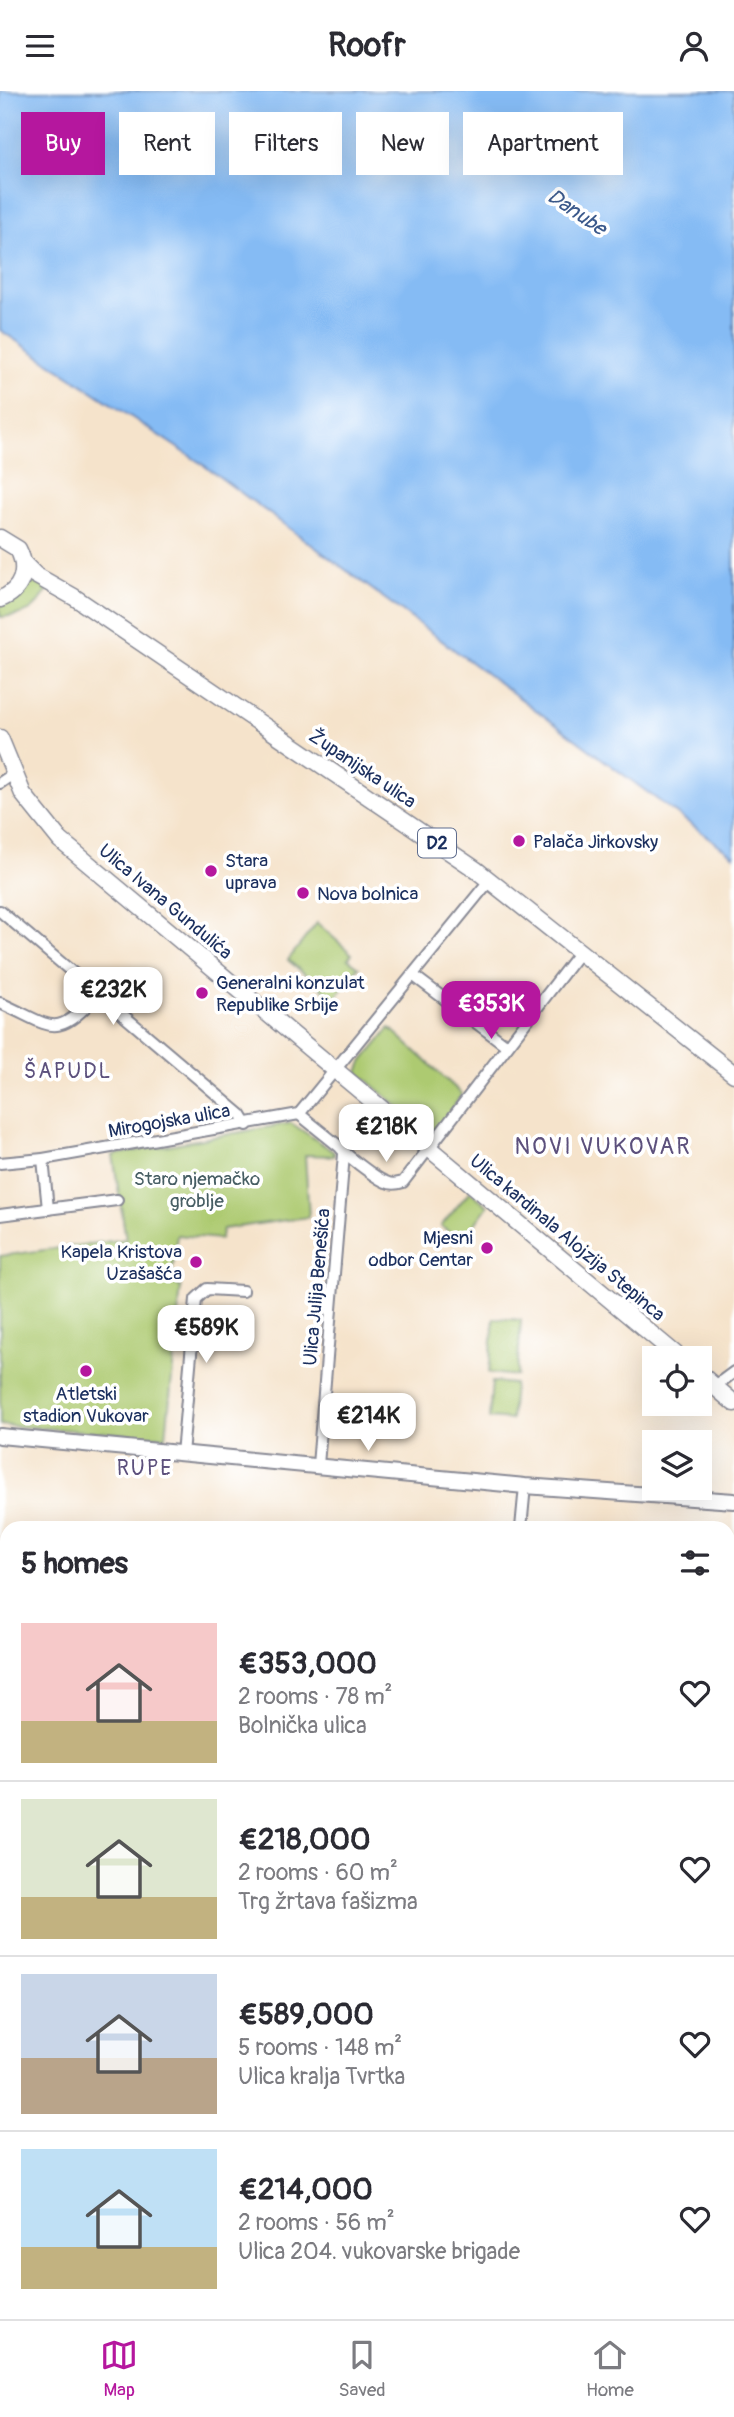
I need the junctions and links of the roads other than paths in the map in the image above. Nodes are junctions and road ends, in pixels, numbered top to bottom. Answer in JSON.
{"nodes":[{"id":1,"x":3,"y":536,"type":"edge"},
{"id":2,"x":24,"y":564,"type":"junction"},
{"id":3,"x":0,"y":599,"type":"edge"},
{"id":4,"x":0,"y":739,"type":"edge"},
{"id":5,"x":7,"y":778,"type":"edge"},
{"id":6,"x":489,"y":881,"type":"junction"},
{"id":7,"x":0,"y":911,"type":"edge"},
{"id":8,"x":579,"y":953,"type":"junction"},
{"id":9,"x":414,"y":976,"type":"junction"},
{"id":10,"x":98,"y":994,"type":"junction"},
{"id":11,"x":0,"y":1003,"type":"edge"},
{"id":12,"x":507,"y":1046,"type":"junction"},
{"id":13,"x":335,"y":1071,"type":"junction"},
{"id":14,"x":734,"y":1074,"type":"edge"},
{"id":15,"x":299,"y":1114,"type":"junction"},
{"id":16,"x":247,"y":1125,"type":"junction"},
{"id":17,"x":429,"y":1149,"type":"junction"},
{"id":18,"x":344,"y":1154,"type":"junction"},
{"id":19,"x":43,"y":1159,"type":"junction"},
{"id":20,"x":0,"y":1163,"type":"edge"},
{"id":21,"x":117,"y":1200,"type":"dead end"},
{"id":22,"x":48,"y":1209,"type":"junction"},
{"id":23,"x":0,"y":1215,"type":"edge"},
{"id":24,"x":243,"y":1291,"type":"dead end"},
{"id":25,"x":666,"y":1346,"type":"edge"},
{"id":26,"x":734,"y":1372,"type":"edge"},
{"id":27,"x":712,"y":1384,"type":"edge"},
{"id":28,"x":715,"y":1387,"type":"junction"},
{"id":29,"x":734,"y":1402,"type":"edge"},
{"id":30,"x":0,"y":1436,"type":"edge"},
{"id":31,"x":182,"y":1454,"type":"junction"},
{"id":32,"x":318,"y":1465,"type":"junction"},
{"id":33,"x":525,"y":1486,"type":"junction"},
{"id":34,"x":734,"y":1501,"type":"edge"},
{"id":35,"x":522,"y":1521,"type":"edge"}],
"edges":[{"from":1,"to":2,"type":"main road","number":"D2"},
{"from":2,"to":3,"type":"main road"},
{"from":2,"to":6,"type":"main road","name":"Županijska ulica","number":"D2"},
{"from":4,"to":5,"type":"main road","name":"Ulica Ivana Gundulića"},
{"from":5,"to":13,"type":"main road","name":"Ulica Ivana Gundulića"},
{"from":6,"to":8,"type":"main road","name":"Županijska ulica","number":"D2"},
{"from":6,"to":9,"type":"street"},
{"from":7,"to":10,"type":"street"},
{"from":8,"to":12,"type":"street"},
{"from":8,"to":14,"type":"main road","name":"Županijska ulica","number":"D2"},
{"from":9,"to":12,"type":"street"},
{"from":9,"to":13,"type":"street"},
{"from":10,"to":11,"type":"street"},
{"from":10,"to":16,"type":"street"},
{"from":12,"to":17,"type":"street"},
{"from":13,"to":15,"type":"street"},
{"from":13,"to":17,"type":"main road","name":"Ulica Ivana Gundulića"},
{"from":15,"to":16,"type":"street","name":"Mirogojska ulica"},
{"from":15,"to":18,"type":"street"},
{"from":16,"to":19,"type":"street","name":"Mirogojska ulica"},
{"from":17,"to":18,"type":"street"},
{"from":17,"to":25,"type":"main road","name":"Ulica kardinala Alojzija Stepinca"},
{"from":18,"to":32,"type":"street","name":"Ulica Julija Benešića"},
{"from":19,"to":20,"type":"street","name":"Mirogojska ulica"},
{"from":19,"to":22,"type":"street"},
{"from":21,"to":22,"type":"street"},
{"from":22,"to":23,"type":"street"},
{"from":24,"to":31,"type":"street"},
{"from":26,"to":28,"type":"street"},
{"from":27,"to":28,"type":"main road"},
{"from":28,"to":29,"type":"main road"},
{"from":30,"to":31,"type":"street"},
{"from":31,"to":32,"type":"street"},
{"from":32,"to":33,"type":"street"},
{"from":33,"to":34,"type":"street"},
{"from":33,"to":35,"type":"street"}]}
